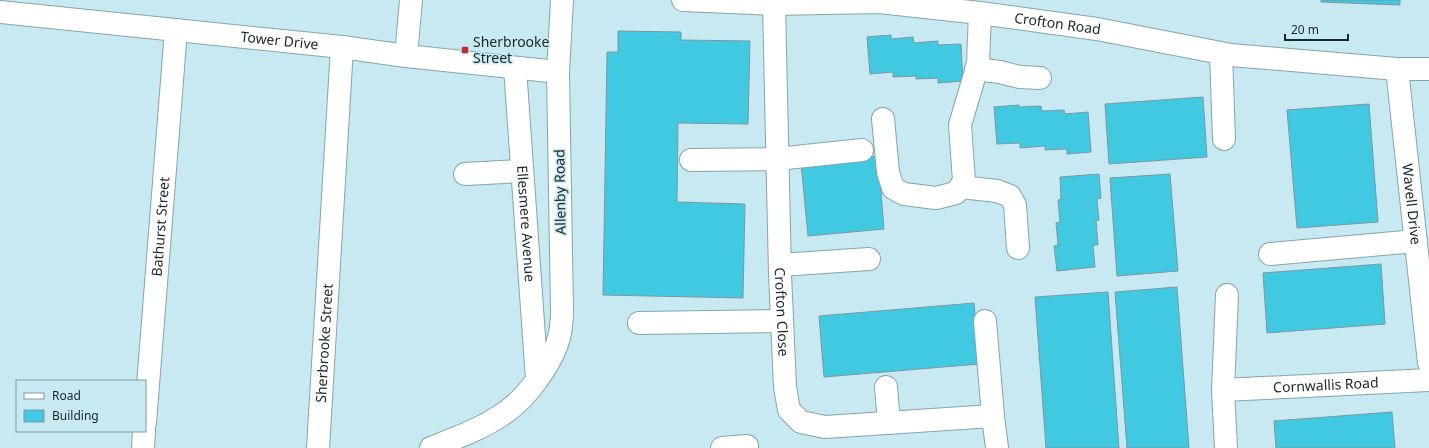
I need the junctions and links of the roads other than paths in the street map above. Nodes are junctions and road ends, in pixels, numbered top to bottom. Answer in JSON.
{"nodes":[{"id":1,"x":411,"y":0,"type":"edge"},
{"id":2,"x":562,"y":0,"type":"edge"},
{"id":3,"x":697,"y":0,"type":"edge"},
{"id":4,"x":750,"y":1,"type":"edge"},
{"id":5,"x":879,"y":1,"type":"edge"},
{"id":6,"x":774,"y":4,"type":"junction"},
{"id":7,"x":0,"y":12,"type":"edge"},
{"id":8,"x":980,"y":13,"type":"junction"},
{"id":9,"x":176,"y":30,"type":"junction"},
{"id":10,"x":342,"y":47,"type":"junction"},
{"id":11,"x":1222,"y":54,"type":"junction"},
{"id":12,"x":406,"y":56,"type":"junction"},
{"id":13,"x":514,"y":68,"type":"junction"},
{"id":14,"x":976,"y":69,"type":"junction"},
{"id":15,"x":1397,"y":69,"type":"junction"},
{"id":16,"x":1429,"y":69,"type":"edge"},
{"id":17,"x":558,"y":72,"type":"junction"},
{"id":18,"x":1040,"y":78,"type":"dead end"},
{"id":19,"x":883,"y":119,"type":"dead end"},
{"id":20,"x":1224,"y":139,"type":"dead end"},
{"id":21,"x":862,"y":150,"type":"dead end"},
{"id":22,"x":691,"y":160,"type":"dead end"},
{"id":23,"x":777,"y":160,"type":"junction"},
{"id":24,"x":522,"y":166,"type":"junction"},
{"id":25,"x":465,"y":170,"type":"dead end"},
{"id":26,"x":961,"y":186,"type":"junction"},
{"id":27,"x":1416,"y":241,"type":"junction"},
{"id":28,"x":1018,"y":248,"type":"dead end"},
{"id":29,"x":1270,"y":254,"type":"dead end"},
{"id":30,"x":868,"y":259,"type":"dead end"},
{"id":31,"x":780,"y":265,"type":"junction"},
{"id":32,"x":1227,"y":295,"type":"dead end"},
{"id":33,"x":782,"y":321,"type":"junction"},
{"id":34,"x":986,"y":321,"type":"dead end"},
{"id":35,"x":639,"y":323,"type":"dead end"},
{"id":36,"x":1429,"y":363,"type":"edge"},
{"id":37,"x":537,"y":379,"type":"junction"},
{"id":38,"x":1429,"y":380,"type":"edge"},
{"id":39,"x":886,"y":387,"type":"dead end"},
{"id":40,"x":1222,"y":390,"type":"junction"},
{"id":41,"x":146,"y":410,"type":"edge"},
{"id":42,"x":993,"y":416,"type":"junction"},
{"id":43,"x":889,"y":423,"type":"junction"},
{"id":44,"x":144,"y":432,"type":"edge"},
{"id":45,"x":143,"y":448,"type":"edge"},
{"id":46,"x":318,"y":448,"type":"edge"},
{"id":47,"x":431,"y":448,"type":"edge"},
{"id":48,"x":722,"y":448,"type":"edge"},
{"id":49,"x":747,"y":448,"type":"edge"},
{"id":50,"x":997,"y":448,"type":"edge"},
{"id":51,"x":1226,"y":448,"type":"edge"}],
"edges":[{"from":1,"to":12,"type":"street"},
{"from":2,"to":17,"type":"street","name":"Allenby Road"},
{"from":3,"to":4,"type":"street","name":"Crofton Road"},
{"from":4,"to":6,"type":"street","name":"Crofton Road"},
{"from":5,"to":6,"type":"street","name":"Crofton Road"},
{"from":5,"to":8,"type":"street","name":"Crofton Road"},
{"from":6,"to":23,"type":"street","name":"Crofton Close"},
{"from":7,"to":9,"type":"street","name":"Tower Drive"},
{"from":8,"to":11,"type":"street","name":"Crofton Road"},
{"from":8,"to":14,"type":"street"},
{"from":9,"to":10,"type":"street","name":"Tower Drive"},
{"from":9,"to":41,"type":"street","name":"Bathurst Street"},
{"from":10,"to":12,"type":"street","name":"Tower Drive"},
{"from":10,"to":46,"type":"street","name":"Sherbrooke Street"},
{"from":11,"to":15,"type":"street","name":"Crofton Road"},
{"from":11,"to":20,"type":"street"},
{"from":12,"to":13,"type":"street","name":"Tower Drive"},
{"from":13,"to":17,"type":"street","name":"Tower Drive"},
{"from":13,"to":24,"type":"street","name":"Ellesmere Avenue"},
{"from":14,"to":18,"type":"street"},
{"from":14,"to":26,"type":"street"},
{"from":15,"to":16,"type":"street","name":"Crofton Road"},
{"from":15,"to":27,"type":"street","name":"Wavell Drive"},
{"from":17,"to":37,"type":"street","name":"Allenby Road"},
{"from":19,"to":26,"type":"street"},
{"from":21,"to":23,"type":"street"},
{"from":22,"to":23,"type":"street"},
{"from":23,"to":31,"type":"street","name":"Crofton Close"},
{"from":24,"to":25,"type":"street"},
{"from":24,"to":37,"type":"street","name":"Ellesmere Avenue"},
{"from":26,"to":28,"type":"street"},
{"from":27,"to":29,"type":"street"},
{"from":27,"to":36,"type":"street","name":"Wavell Drive"},
{"from":30,"to":31,"type":"street"},
{"from":31,"to":33,"type":"street","name":"Crofton Close"},
{"from":32,"to":40,"type":"street"},
{"from":33,"to":35,"type":"street"},
{"from":33,"to":43,"type":"street","name":"Crofton Close"},
{"from":34,"to":42,"type":"street"},
{"from":37,"to":47,"type":"street","name":"Allenby Road"},
{"from":38,"to":40,"type":"street","name":"Cornwallis Road"},
{"from":39,"to":43,"type":"street"},
{"from":40,"to":51,"type":"street"},
{"from":42,"to":43,"type":"street","name":"Crofton Close"},
{"from":42,"to":50,"type":"street"},
{"from":44,"to":45,"type":"street"},
{"from":48,"to":49,"type":"street"}]}
